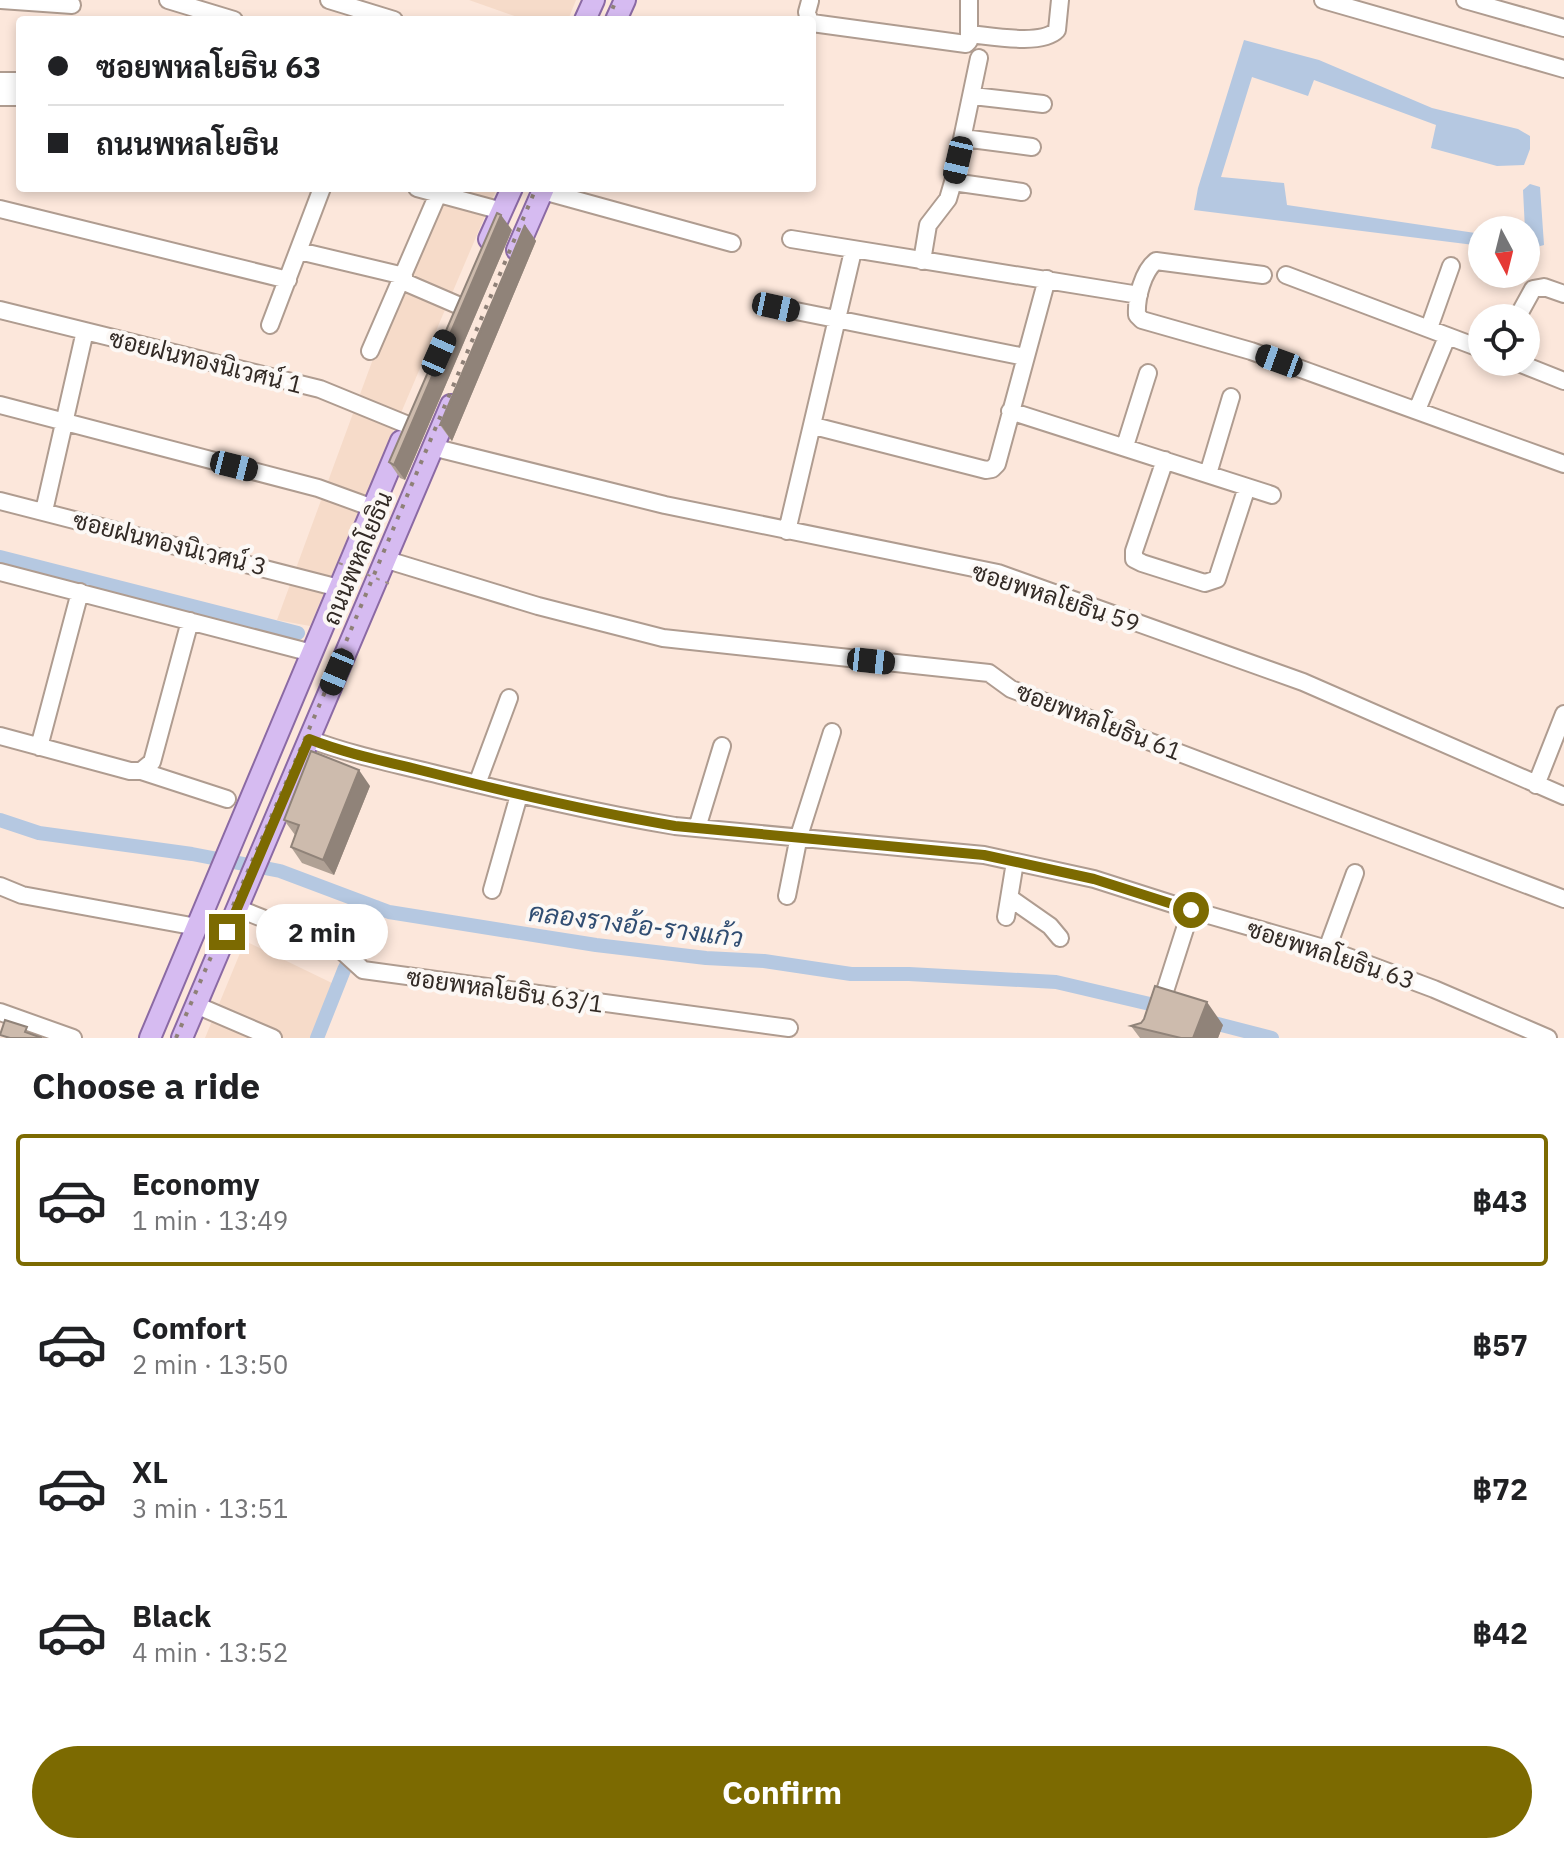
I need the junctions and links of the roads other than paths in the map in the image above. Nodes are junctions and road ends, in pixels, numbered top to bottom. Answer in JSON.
{"nodes":[{"id":1,"x":1,"y":0,"type":"edge"},
{"id":2,"x":168,"y":0,"type":"edge"},
{"id":3,"x":329,"y":0,"type":"edge"},
{"id":4,"x":969,"y":0,"type":"edge"},
{"id":5,"x":1060,"y":0,"type":"edge"},
{"id":6,"x":1323,"y":0,"type":"edge"},
{"id":7,"x":1465,"y":0,"type":"edge"},
{"id":8,"x":72,"y":5,"type":"dead end"},
{"id":9,"x":345,"y":13,"type":"edge"},
{"id":10,"x":221,"y":16,"type":"edge"},
{"id":11,"x":366,"y":16,"type":"edge"},
{"id":12,"x":816,"y":23,"type":"edge"},
{"id":13,"x":1564,"y":28,"type":"edge"},
{"id":14,"x":969,"y":34,"type":"junction"},
{"id":15,"x":979,"y":58,"type":"dead end"},
{"id":16,"x":1564,"y":69,"type":"edge"},
{"id":17,"x":973,"y":96,"type":"junction"},
{"id":18,"x":1043,"y":104,"type":"dead end"},
{"id":19,"x":963,"y":138,"type":"junction"},
{"id":20,"x":1032,"y":147,"type":"dead end"},
{"id":21,"x":953,"y":182,"type":"junction"},
{"id":22,"x":321,"y":192,"type":"edge"},
{"id":23,"x":431,"y":192,"type":"edge"},
{"id":24,"x":505,"y":192,"type":"edge"},
{"id":25,"x":543,"y":192,"type":"edge"},
{"id":26,"x":554,"y":192,"type":"edge"},
{"id":27,"x":1022,"y":192,"type":"dead end"},
{"id":28,"x":438,"y":194,"type":"junction"},
{"id":29,"x":0,"y":209,"type":"edge"},
{"id":30,"x":502,"y":211,"type":"junction"},
{"id":31,"x":791,"y":239,"type":"dead end"},
{"id":32,"x":732,"y":243,"type":"dead end"},
{"id":33,"x":299,"y":251,"type":"junction"},
{"id":34,"x":853,"y":251,"type":"junction"},
{"id":35,"x":484,"y":252,"type":"edge"},
{"id":36,"x":922,"y":261,"type":"junction"},
{"id":37,"x":512,"y":262,"type":"edge"},
{"id":38,"x":1451,"y":266,"type":"dead end"},
{"id":39,"x":1263,"y":275,"type":"dead end"},
{"id":40,"x":1286,"y":275,"type":"dead end"},
{"id":41,"x":403,"y":279,"type":"junction"},
{"id":42,"x":1047,"y":279,"type":"junction"},
{"id":43,"x":288,"y":280,"type":"junction"},
{"id":44,"x":1564,"y":294,"type":"edge"},
{"id":45,"x":1139,"y":295,"type":"junction"},
{"id":46,"x":1525,"y":304,"type":"edge"},
{"id":47,"x":460,"y":306,"type":"edge"},
{"id":48,"x":776,"y":307,"type":"dead end"},
{"id":49,"x":0,"y":310,"type":"edge"},
{"id":50,"x":837,"y":320,"type":"junction"},
{"id":51,"x":270,"y":325,"type":"dead end"},
{"id":52,"x":1429,"y":328,"type":"junction"},
{"id":53,"x":85,"y":331,"type":"junction"},
{"id":54,"x":1447,"y":337,"type":"junction"},
{"id":55,"x":1468,"y":344,"type":"edge"},
{"id":56,"x":370,"y":351,"type":"dead end"},
{"id":57,"x":1025,"y":357,"type":"junction"},
{"id":58,"x":1540,"y":372,"type":"edge"},
{"id":59,"x":1148,"y":373,"type":"dead end"},
{"id":60,"x":1564,"y":381,"type":"edge"},
{"id":61,"x":457,"y":390,"type":"edge"},
{"id":62,"x":1231,"y":397,"type":"dead end"},
{"id":63,"x":0,"y":405,"type":"edge"},
{"id":64,"x":1417,"y":410,"type":"junction"},
{"id":65,"x":1010,"y":411,"type":"junction"},
{"id":66,"x":410,"y":418,"type":"joint"},
{"id":67,"x":65,"y":422,"type":"junction"},
{"id":68,"x":814,"y":426,"type":"junction"},
{"id":69,"x":1125,"y":446,"type":"junction"},
{"id":70,"x":432,"y":447,"type":"junction"},
{"id":71,"x":1165,"y":460,"type":"junction"},
{"id":72,"x":1564,"y":464,"type":"edge"},
{"id":73,"x":1208,"y":474,"type":"junction"},
{"id":74,"x":1247,"y":487,"type":"junction"},
{"id":75,"x":1272,"y":495,"type":"dead end"},
{"id":76,"x":0,"y":501,"type":"edge"},
{"id":77,"x":373,"y":508,"type":"junction"},
{"id":78,"x":44,"y":511,"type":"junction"},
{"id":79,"x":787,"y":531,"type":"junction"},
{"id":80,"x":384,"y":559,"type":"junction"},
{"id":81,"x":0,"y":572,"type":"edge"},
{"id":82,"x":339,"y":588,"type":"junction"},
{"id":83,"x":80,"y":592,"type":"junction"},
{"id":84,"x":190,"y":621,"type":"junction"},
{"id":85,"x":316,"y":644,"type":"junction"},
{"id":86,"x":345,"y":652,"type":"junction"},
{"id":87,"x":509,"y":698,"type":"dead end"},
{"id":88,"x":1564,"y":714,"type":"edge"},
{"id":89,"x":832,"y":732,"type":"dead end"},
{"id":90,"x":0,"y":736,"type":"edge"},
{"id":91,"x":309,"y":739,"type":"junction"},
{"id":92,"x":1559,"y":742,"type":"edge"},
{"id":93,"x":722,"y":746,"type":"dead end"},
{"id":94,"x":39,"y":747,"type":"junction"},
{"id":95,"x":141,"y":771,"type":"junction"},
{"id":96,"x":477,"y":784,"type":"junction"},
{"id":97,"x":1536,"y":785,"type":"junction"},
{"id":98,"x":519,"y":795,"type":"junction"},
{"id":99,"x":1564,"y":796,"type":"edge"},
{"id":100,"x":227,"y":799,"type":"dead end"},
{"id":101,"x":697,"y":828,"type":"junction"},
{"id":102,"x":799,"y":836,"type":"junction"},
{"id":103,"x":1015,"y":862,"type":"junction"},
{"id":104,"x":1355,"y":873,"type":"dead end"},
{"id":105,"x":0,"y":886,"type":"edge"},
{"id":106,"x":492,"y":890,"type":"dead end"},
{"id":107,"x":787,"y":896,"type":"dead end"},
{"id":108,"x":1010,"y":898,"type":"junction"},
{"id":109,"x":1564,"y":899,"type":"edge"},
{"id":110,"x":237,"y":908,"type":"junction"},
{"id":111,"x":1191,"y":910,"type":"junction"},
{"id":112,"x":1006,"y":917,"type":"dead end"},
{"id":113,"x":197,"y":927,"type":"junction"},
{"id":114,"x":1060,"y":938,"type":"dead end"},
{"id":115,"x":1327,"y":949,"type":"junction"},
{"id":116,"x":196,"y":1005,"type":"junction"},
{"id":117,"x":0,"y":1012,"type":"edge"},
{"id":118,"x":789,"y":1028,"type":"dead end"},
{"id":119,"x":73,"y":1038,"type":"edge"},
{"id":120,"x":150,"y":1038,"type":"edge"},
{"id":121,"x":182,"y":1038,"type":"edge"},
{"id":122,"x":273,"y":1038,"type":"edge"},
{"id":123,"x":1150,"y":1038,"type":"edge"},
{"id":124,"x":1548,"y":1038,"type":"edge"}],
"edges":[{"from":1,"to":8,"type":"street"},
{"from":2,"to":10,"type":"street"},
{"from":3,"to":9,"type":"street"},
{"from":4,"to":14,"type":"street"},
{"from":5,"to":14,"type":"street"},
{"from":6,"to":16,"type":"street"},
{"from":7,"to":13,"type":"street"},
{"from":9,"to":11,"type":"street"},
{"from":12,"to":14,"type":"street"},
{"from":15,"to":17,"type":"street"},
{"from":17,"to":18,"type":"street"},
{"from":17,"to":19,"type":"street"},
{"from":19,"to":20,"type":"street"},
{"from":19,"to":21,"type":"street"},
{"from":21,"to":27,"type":"street"},
{"from":21,"to":36,"type":"street"},
{"from":22,"to":33,"type":"street"},
{"from":23,"to":28,"type":"street"},
{"from":24,"to":30,"type":"main road"},
{"from":25,"to":37,"type":"main road"},
{"from":26,"to":32,"type":"street"},
{"from":28,"to":30,"type":"street"},
{"from":28,"to":41,"type":"street"},
{"from":29,"to":43,"type":"street"},
{"from":30,"to":35,"type":"main road"},
{"from":31,"to":34,"type":"street"},
{"from":33,"to":41,"type":"street"},
{"from":33,"to":43,"type":"street"},
{"from":34,"to":36,"type":"street"},
{"from":34,"to":50,"type":"street"},
{"from":36,"to":42,"type":"street"},
{"from":38,"to":52,"type":"street"},
{"from":39,"to":45,"type":"street"},
{"from":40,"to":52,"type":"street"},
{"from":41,"to":47,"type":"street"},
{"from":41,"to":56,"type":"street"},
{"from":42,"to":45,"type":"street"},
{"from":42,"to":57,"type":"street"},
{"from":43,"to":51,"type":"street"},
{"from":44,"to":46,"type":"street"},
{"from":45,"to":64,"type":"street"},
{"from":48,"to":50,"type":"street"},
{"from":49,"to":53,"type":"street","name":"ซอยฝนทองนิเวศน์ 1"},
{"from":50,"to":57,"type":"street"},
{"from":50,"to":68,"type":"street"},
{"from":52,"to":54,"type":"street"},
{"from":53,"to":66,"type":"street","name":"ซอยฝนทองนิเวศน์ 1"},
{"from":53,"to":67,"type":"street"},
{"from":54,"to":55,"type":"street"},
{"from":54,"to":64,"type":"street"},
{"from":57,"to":65,"type":"street"},
{"from":58,"to":60,"type":"street"},
{"from":59,"to":69,"type":"street"},
{"from":61,"to":70,"type":"main road","name":"ถนนพหลโยธิน"},
{"from":62,"to":73,"type":"street"},
{"from":63,"to":67,"type":"street"},
{"from":64,"to":72,"type":"street"},
{"from":65,"to":68,"type":"street"},
{"from":65,"to":69,"type":"street"},
{"from":66,"to":77,"type":"main road","name":"ถนนพหลโยธิน"},
{"from":67,"to":77,"type":"street"},
{"from":67,"to":78,"type":"street"},
{"from":68,"to":79,"type":"street"},
{"from":69,"to":71,"type":"street"},
{"from":70,"to":79,"type":"street","name":"ซอยพหลโยธิน 59"},
{"from":70,"to":80,"type":"main road","name":"ถนนพหลโยธิน"},
{"from":71,"to":73,"type":"street"},
{"from":71,"to":74,"type":"street"},
{"from":73,"to":74,"type":"street"},
{"from":74,"to":75,"type":"street"},
{"from":76,"to":78,"type":"street","name":"ซอยฝนทองนิเวศน์ 3"},
{"from":77,"to":82,"type":"main road","name":"ถนนพหลโยธิน"},
{"from":78,"to":82,"type":"street","name":"ซอยฝนทองนิเวศน์ 3"},
{"from":79,"to":97,"type":"street","name":"ซอยพหลโยธิน 59"},
{"from":80,"to":86,"type":"main road","name":"ถนนพหลโยธิน"},
{"from":80,"to":109,"type":"street","name":"ซอยพหลโยธิน 61"},
{"from":81,"to":83,"type":"street"},
{"from":82,"to":85,"type":"main road","name":"ถนนพหลโยธิน"},
{"from":83,"to":84,"type":"street"},
{"from":83,"to":94,"type":"street"},
{"from":84,"to":85,"type":"street"},
{"from":84,"to":95,"type":"street"},
{"from":85,"to":86,"type":"main road"},
{"from":85,"to":113,"type":"main road","name":"ถนนพหลโยธิน"},
{"from":86,"to":91,"type":"main road","name":"ถนนพหลโยธิน"},
{"from":87,"to":96,"type":"street"},
{"from":88,"to":92,"type":"street"},
{"from":89,"to":102,"type":"street"},
{"from":90,"to":94,"type":"street"},
{"from":91,"to":96,"type":"street","name":"ซอยพหลโยธิน 63"},
{"from":91,"to":110,"type":"main road","name":"ถนนพหลโยธิน"},
{"from":92,"to":97,"type":"street"},
{"from":93,"to":101,"type":"street"},
{"from":94,"to":95,"type":"street"},
{"from":95,"to":100,"type":"street"},
{"from":96,"to":98,"type":"street","name":"ซอยพหลโยธิน 63"},
{"from":97,"to":99,"type":"street","name":"ซอยพหลโยธิน 59"},
{"from":98,"to":101,"type":"street","name":"ซอยพหลโยธิน 63"},
{"from":98,"to":106,"type":"street"},
{"from":101,"to":102,"type":"street","name":"ซอยพหลโยธิน 63"},
{"from":102,"to":103,"type":"street","name":"ซอยพหลโยธิน 63"},
{"from":102,"to":107,"type":"street"},
{"from":103,"to":108,"type":"street"},
{"from":103,"to":111,"type":"street","name":"ซอยพหลโยธิน 63"},
{"from":104,"to":115,"type":"street"},
{"from":105,"to":113,"type":"street"},
{"from":108,"to":112,"type":"street"},
{"from":108,"to":114,"type":"street"},
{"from":110,"to":116,"type":"main road","name":"ถนนพหลโยธิน"},
{"from":110,"to":118,"type":"street","name":"ซอยพหลโยธิน 63/1"},
{"from":111,"to":115,"type":"street","name":"ซอยพหลโยธิน 63"},
{"from":111,"to":123,"type":"street"},
{"from":113,"to":120,"type":"main road","name":"ถนนพหลโยธิน"},
{"from":115,"to":124,"type":"street","name":"ซอยพหลโยธิน 63"},
{"from":116,"to":121,"type":"main road","name":"ถนนพหลโยธิน"},
{"from":116,"to":122,"type":"street"},
{"from":117,"to":119,"type":"street"}]}
